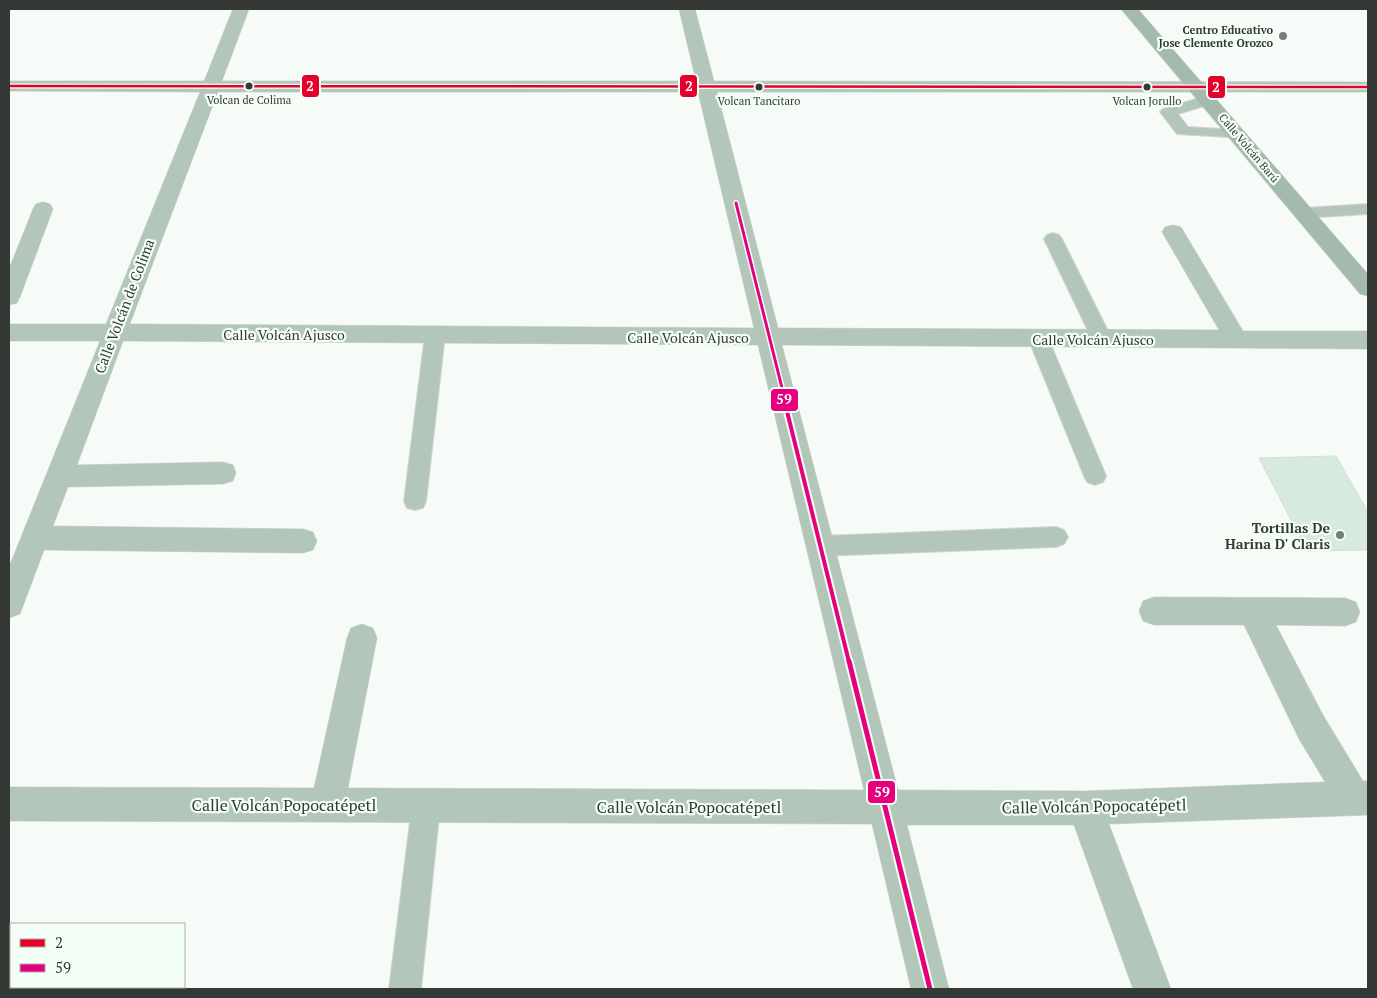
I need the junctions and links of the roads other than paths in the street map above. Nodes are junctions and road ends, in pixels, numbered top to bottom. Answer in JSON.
{"nodes":[{"id":1,"x":241,"y":9,"type":"edge"},
{"id":2,"x":688,"y":9,"type":"edge"},
{"id":3,"x":1129,"y":9,"type":"edge"},
{"id":4,"x":9,"y":86,"type":"edge"},
{"id":5,"x":211,"y":86,"type":"junction"},
{"id":6,"x":707,"y":87,"type":"junction"},
{"id":7,"x":1368,"y":87,"type":"edge"},
{"id":8,"x":1203,"y":94,"type":"junction"},
{"id":9,"x":1238,"y":135,"type":"junction"},
{"id":10,"x":43,"y":209,"type":"dead end"},
{"id":11,"x":1368,"y":209,"type":"edge"},
{"id":12,"x":1304,"y":213,"type":"junction"},
{"id":13,"x":1173,"y":232,"type":"dead end"},
{"id":14,"x":1053,"y":239,"type":"dead end"},
{"id":15,"x":1368,"y":288,"type":"edge"},
{"id":16,"x":9,"y":297,"type":"edge"},
{"id":17,"x":9,"y":332,"type":"edge"},
{"id":18,"x":113,"y":333,"type":"junction"},
{"id":19,"x":435,"y":335,"type":"junction"},
{"id":20,"x":769,"y":337,"type":"junction"},
{"id":21,"x":1038,"y":338,"type":"junction"},
{"id":22,"x":1102,"y":339,"type":"junction"},
{"id":23,"x":1236,"y":339,"type":"junction"},
{"id":24,"x":1368,"y":340,"type":"edge"},
{"id":25,"x":223,"y":473,"type":"dead end"},
{"id":26,"x":59,"y":476,"type":"junction"},
{"id":27,"x":1095,"y":476,"type":"dead end"},
{"id":28,"x":415,"y":501,"type":"dead end"},
{"id":29,"x":1056,"y":537,"type":"dead end"},
{"id":30,"x":34,"y":538,"type":"junction"},
{"id":31,"x":303,"y":541,"type":"dead end"},
{"id":32,"x":820,"y":546,"type":"junction"},
{"id":33,"x":9,"y":604,"type":"edge"},
{"id":34,"x":1154,"y":611,"type":"dead end"},
{"id":35,"x":1253,"y":612,"type":"junction"},
{"id":36,"x":1345,"y":612,"type":"dead end"},
{"id":37,"x":362,"y":638,"type":"dead end"},
{"id":38,"x":1361,"y":798,"type":"edge"},
{"id":39,"x":9,"y":804,"type":"edge"},
{"id":40,"x":328,"y":805,"type":"junction"},
{"id":41,"x":426,"y":806,"type":"junction"},
{"id":42,"x":886,"y":808,"type":"junction"},
{"id":43,"x":1085,"y":808,"type":"junction"},
{"id":44,"x":405,"y":989,"type":"edge"},
{"id":45,"x":930,"y":989,"type":"edge"},
{"id":46,"x":1152,"y":989,"type":"edge"}],
"edges":[{"from":1,"to":5,"type":"street","name":"Calle Volcán de Colima"},
{"from":2,"to":6,"type":"street"},
{"from":3,"to":8,"type":"street","name":"Calle Volcán Barú"},
{"from":4,"to":5,"type":"street"},
{"from":5,"to":6,"type":"street"},
{"from":5,"to":18,"type":"street","name":"Calle Volcán de Colima"},
{"from":6,"to":8,"type":"street"},
{"from":6,"to":20,"type":"street"},
{"from":7,"to":8,"type":"street"},
{"from":8,"to":9,"type":"street","name":"Calle Volcán Barú"},
{"from":8,"to":9,"type":"lane"},
{"from":9,"to":12,"type":"street","name":"Calle Volcán Barú"},
{"from":10,"to":16,"type":"street"},
{"from":11,"to":12,"type":"lane"},
{"from":12,"to":15,"type":"street","name":"Calle Volcán Barú"},
{"from":13,"to":23,"type":"street"},
{"from":14,"to":22,"type":"lane"},
{"from":17,"to":18,"type":"street","name":"Calle Volcán Ajusco"},
{"from":18,"to":19,"type":"street","name":"Calle Volcán Ajusco"},
{"from":18,"to":26,"type":"street","name":"Calle Volcán de Colima"},
{"from":19,"to":20,"type":"street","name":"Calle Volcán Ajusco"},
{"from":19,"to":28,"type":"lane"},
{"from":20,"to":21,"type":"street","name":"Calle Volcán Ajusco"},
{"from":20,"to":32,"type":"street"},
{"from":21,"to":22,"type":"street","name":"Calle Volcán Ajusco"},
{"from":21,"to":27,"type":"lane"},
{"from":22,"to":23,"type":"street","name":"Calle Volcán Ajusco"},
{"from":23,"to":24,"type":"street","name":"Calle Volcán Ajusco"},
{"from":25,"to":26,"type":"street"},
{"from":26,"to":30,"type":"street","name":"Calle Volcán de Colima"},
{"from":29,"to":32,"type":"lane"},
{"from":30,"to":31,"type":"street"},
{"from":30,"to":33,"type":"street","name":"Calle Volcán de Colima"},
{"from":32,"to":42,"type":"street"},
{"from":34,"to":35,"type":"street"},
{"from":35,"to":36,"type":"street"},
{"from":35,"to":38,"type":"street"},
{"from":37,"to":40,"type":"street"},
{"from":38,"to":43,"type":"street","name":"Calle Volcán Popocatépetl"},
{"from":39,"to":40,"type":"street","name":"Calle Volcán Popocatépetl"},
{"from":40,"to":41,"type":"street","name":"Calle Volcán Popocatépetl"},
{"from":41,"to":42,"type":"street","name":"Calle Volcán Popocatépetl"},
{"from":41,"to":44,"type":"lane"},
{"from":42,"to":43,"type":"street","name":"Calle Volcán Popocatépetl"},
{"from":42,"to":45,"type":"street"},
{"from":43,"to":46,"type":"street"}]}
